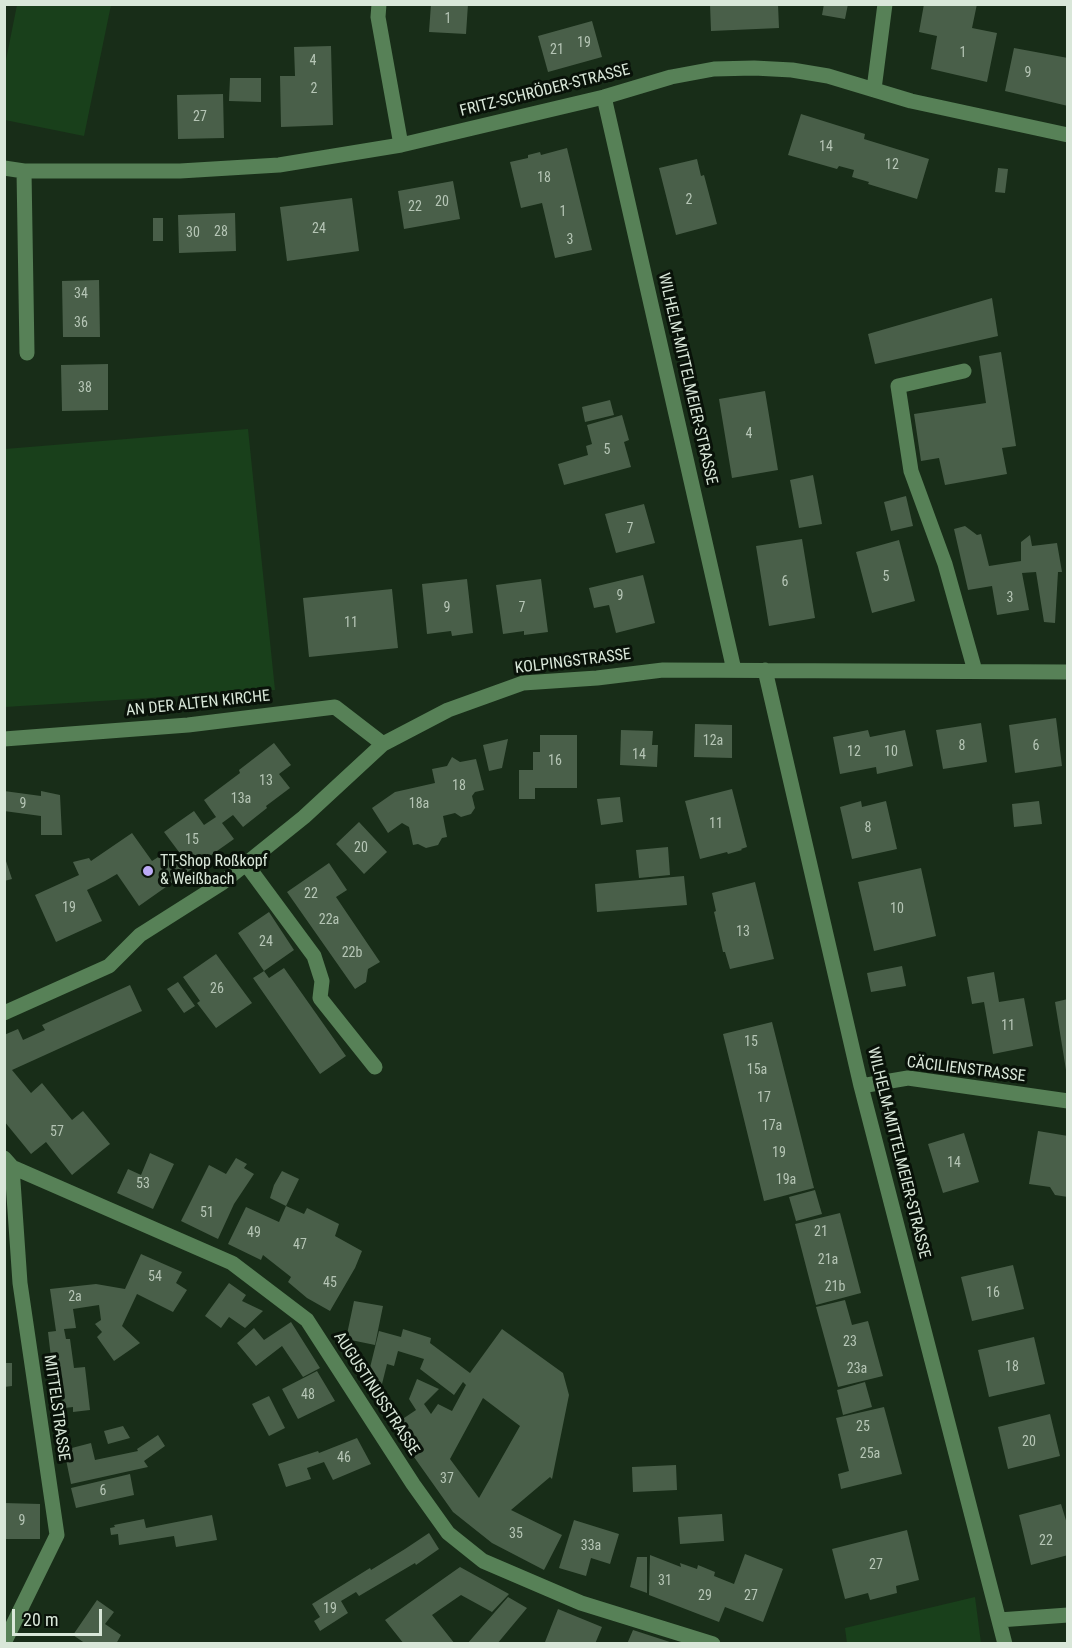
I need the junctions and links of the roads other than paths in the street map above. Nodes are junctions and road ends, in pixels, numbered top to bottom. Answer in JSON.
{"nodes":[{"id":1,"x":379,"y":4,"type":"edge"},
{"id":2,"x":885,"y":4,"type":"edge"},
{"id":3,"x":874,"y":89,"type":"junction"},
{"id":4,"x":604,"y":97,"type":"junction"},
{"id":5,"x":1068,"y":135,"type":"edge"},
{"id":6,"x":401,"y":145,"type":"junction"},
{"id":7,"x":4,"y":168,"type":"edge"},
{"id":8,"x":24,"y":171,"type":"junction"},
{"id":9,"x":27,"y":353,"type":"dead end"},
{"id":10,"x":964,"y":371,"type":"dead end"},
{"id":11,"x":734,"y":670,"type":"junction"},
{"id":12,"x":765,"y":670,"type":"junction"},
{"id":13,"x":975,"y":671,"type":"junction"},
{"id":14,"x":1068,"y":672,"type":"edge"},
{"id":15,"x":4,"y":739,"type":"edge"},
{"id":16,"x":383,"y":744,"type":"junction"},
{"id":17,"x":246,"y":864,"type":"junction"},
{"id":18,"x":4,"y":1013,"type":"edge"},
{"id":19,"x":375,"y":1067,"type":"dead end"},
{"id":20,"x":861,"y":1086,"type":"junction"},
{"id":21,"x":1068,"y":1101,"type":"edge"},
{"id":22,"x":8,"y":1162,"type":"edge"},
{"id":23,"x":1068,"y":1615,"type":"edge"},
{"id":24,"x":999,"y":1620,"type":"junction"},
{"id":25,"x":4,"y":1643,"type":"edge"},
{"id":26,"x":713,"y":1644,"type":"edge"},
{"id":27,"x":1005,"y":1644,"type":"edge"}],
"edges":[{"from":1,"to":6,"type":"street"},
{"from":2,"to":3,"type":"street"},
{"from":3,"to":4,"type":"street","name":"FRITZ-SCHRÖDER-STRASSE"},
{"from":3,"to":5,"type":"street","name":"FRITZ-SCHRÖDER-STRASSE"},
{"from":4,"to":6,"type":"street","name":"FRITZ-SCHRÖDER-STRASSE"},
{"from":4,"to":11,"type":"street","name":"WILHELM-MITTELMEIER-STRASSE"},
{"from":6,"to":8,"type":"street","name":"FRITZ-SCHRÖDER-STRASSE"},
{"from":7,"to":8,"type":"street","name":"FRITZ-SCHRÖDER-STRASSE"},
{"from":8,"to":9,"type":"street"},
{"from":10,"to":13,"type":"street"},
{"from":11,"to":12,"type":"street","name":"KOLPINGSTRASSE"},
{"from":11,"to":16,"type":"street","name":"KOLPINGSTRASSE"},
{"from":12,"to":13,"type":"street","name":"KOLPINGSTRASSE"},
{"from":12,"to":20,"type":"street","name":"WILHELM-MITTELMEIER-STRASSE"},
{"from":13,"to":14,"type":"street","name":"KOLPINGSTRASSE"},
{"from":15,"to":16,"type":"street","name":"AN DER ALTEN KIRCHE"},
{"from":16,"to":17,"type":"street","name":"KOLPINGSTRASSE"},
{"from":17,"to":18,"type":"street","name":"KOLPINGSTRASSE"},
{"from":17,"to":19,"type":"street"},
{"from":20,"to":21,"type":"street","name":"CÄCILIENSTRASSE"},
{"from":20,"to":24,"type":"street","name":"WILHELM-MITTELMEIER-STRASSE"},
{"from":22,"to":25,"type":"street","name":"MITTELSTRASSE"},
{"from":22,"to":26,"type":"street","name":"AUGUSTINUSSTRASSE"},
{"from":23,"to":24,"type":"street"},
{"from":24,"to":27,"type":"street","name":"WILHELM-MITTELMEIER-STRASSE"}]}
